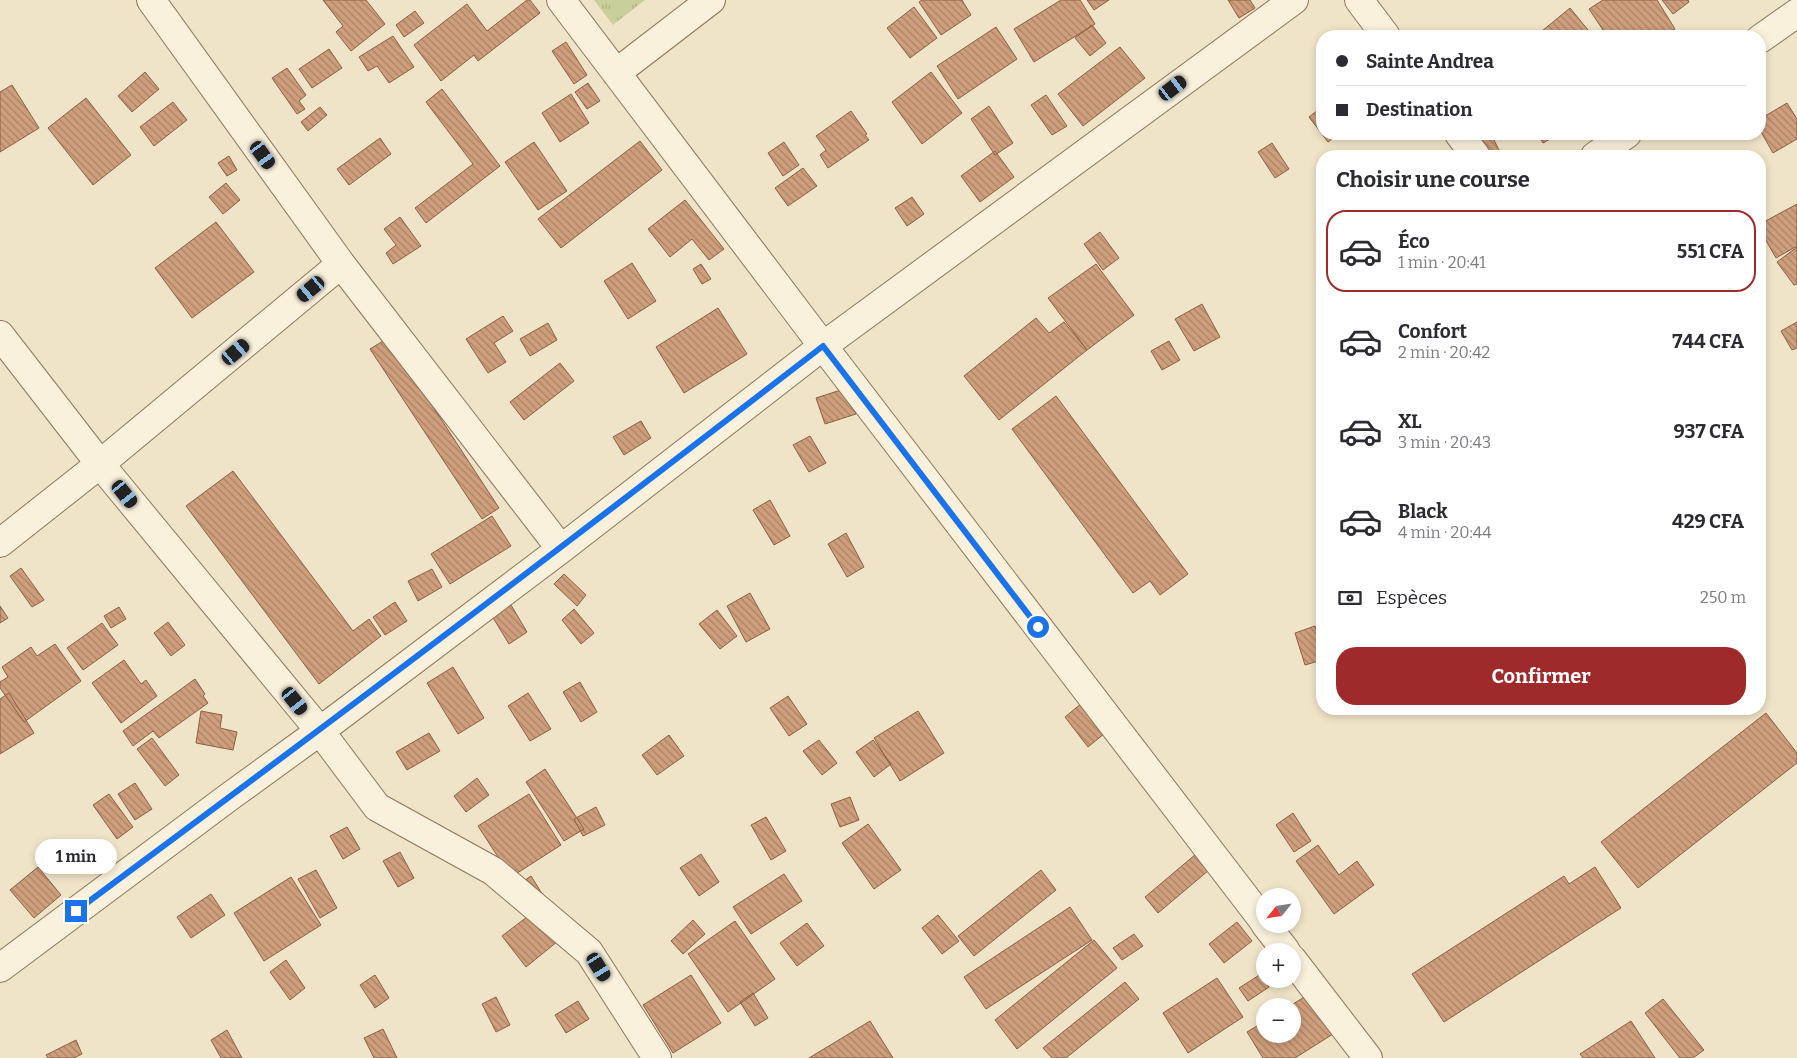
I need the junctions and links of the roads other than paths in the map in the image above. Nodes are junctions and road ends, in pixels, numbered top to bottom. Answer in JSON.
{"nodes":[{"id":1,"x":151,"y":0,"type":"edge"},
{"id":2,"x":561,"y":0,"type":"edge"},
{"id":3,"x":711,"y":0,"type":"edge"},
{"id":4,"x":1294,"y":0,"type":"edge"},
{"id":5,"x":1359,"y":0,"type":"edge"},
{"id":6,"x":1797,"y":12,"type":"edge"},
{"id":7,"x":1382,"y":30,"type":"edge"},
{"id":8,"x":1766,"y":35,"type":"edge"},
{"id":9,"x":616,"y":73,"type":"junction"},
{"id":10,"x":1464,"y":140,"type":"edge"},
{"id":11,"x":1619,"y":140,"type":"edge"},
{"id":12,"x":1471,"y":150,"type":"edge"},
{"id":13,"x":1604,"y":150,"type":"edge"},
{"id":14,"x":341,"y":264,"type":"junction"},
{"id":15,"x":0,"y":335,"type":"edge"},
{"id":16,"x":823,"y":346,"type":"junction"},
{"id":17,"x":100,"y":464,"type":"junction"},
{"id":18,"x":0,"y":543,"type":"edge"},
{"id":19,"x":561,"y":548,"type":"junction"},
{"id":20,"x":320,"y":731,"type":"junction"},
{"id":21,"x":1256,"y":912,"type":"edge"},
{"id":22,"x":1272,"y":933,"type":"edge"},
{"id":23,"x":1280,"y":943,"type":"edge"},
{"id":24,"x":0,"y":968,"type":"edge"},
{"id":25,"x":1301,"y":971,"type":"edge"},
{"id":26,"x":657,"y":1058,"type":"edge"},
{"id":27,"x":1368,"y":1058,"type":"edge"}],
"edges":[{"from":1,"to":14,"type":"street"},
{"from":2,"to":9,"type":"street"},
{"from":3,"to":9,"type":"street"},
{"from":4,"to":16,"type":"street"},
{"from":5,"to":7,"type":"street"},
{"from":6,"to":8,"type":"street"},
{"from":9,"to":16,"type":"street"},
{"from":10,"to":12,"type":"street"},
{"from":11,"to":13,"type":"street"},
{"from":14,"to":17,"type":"street"},
{"from":14,"to":19,"type":"street"},
{"from":15,"to":17,"type":"street"},
{"from":16,"to":19,"type":"street"},
{"from":16,"to":21,"type":"street"},
{"from":17,"to":18,"type":"street"},
{"from":17,"to":20,"type":"street"},
{"from":19,"to":20,"type":"street"},
{"from":20,"to":24,"type":"street"},
{"from":20,"to":26,"type":"street"},
{"from":22,"to":23,"type":"street"},
{"from":25,"to":27,"type":"street"}]}
